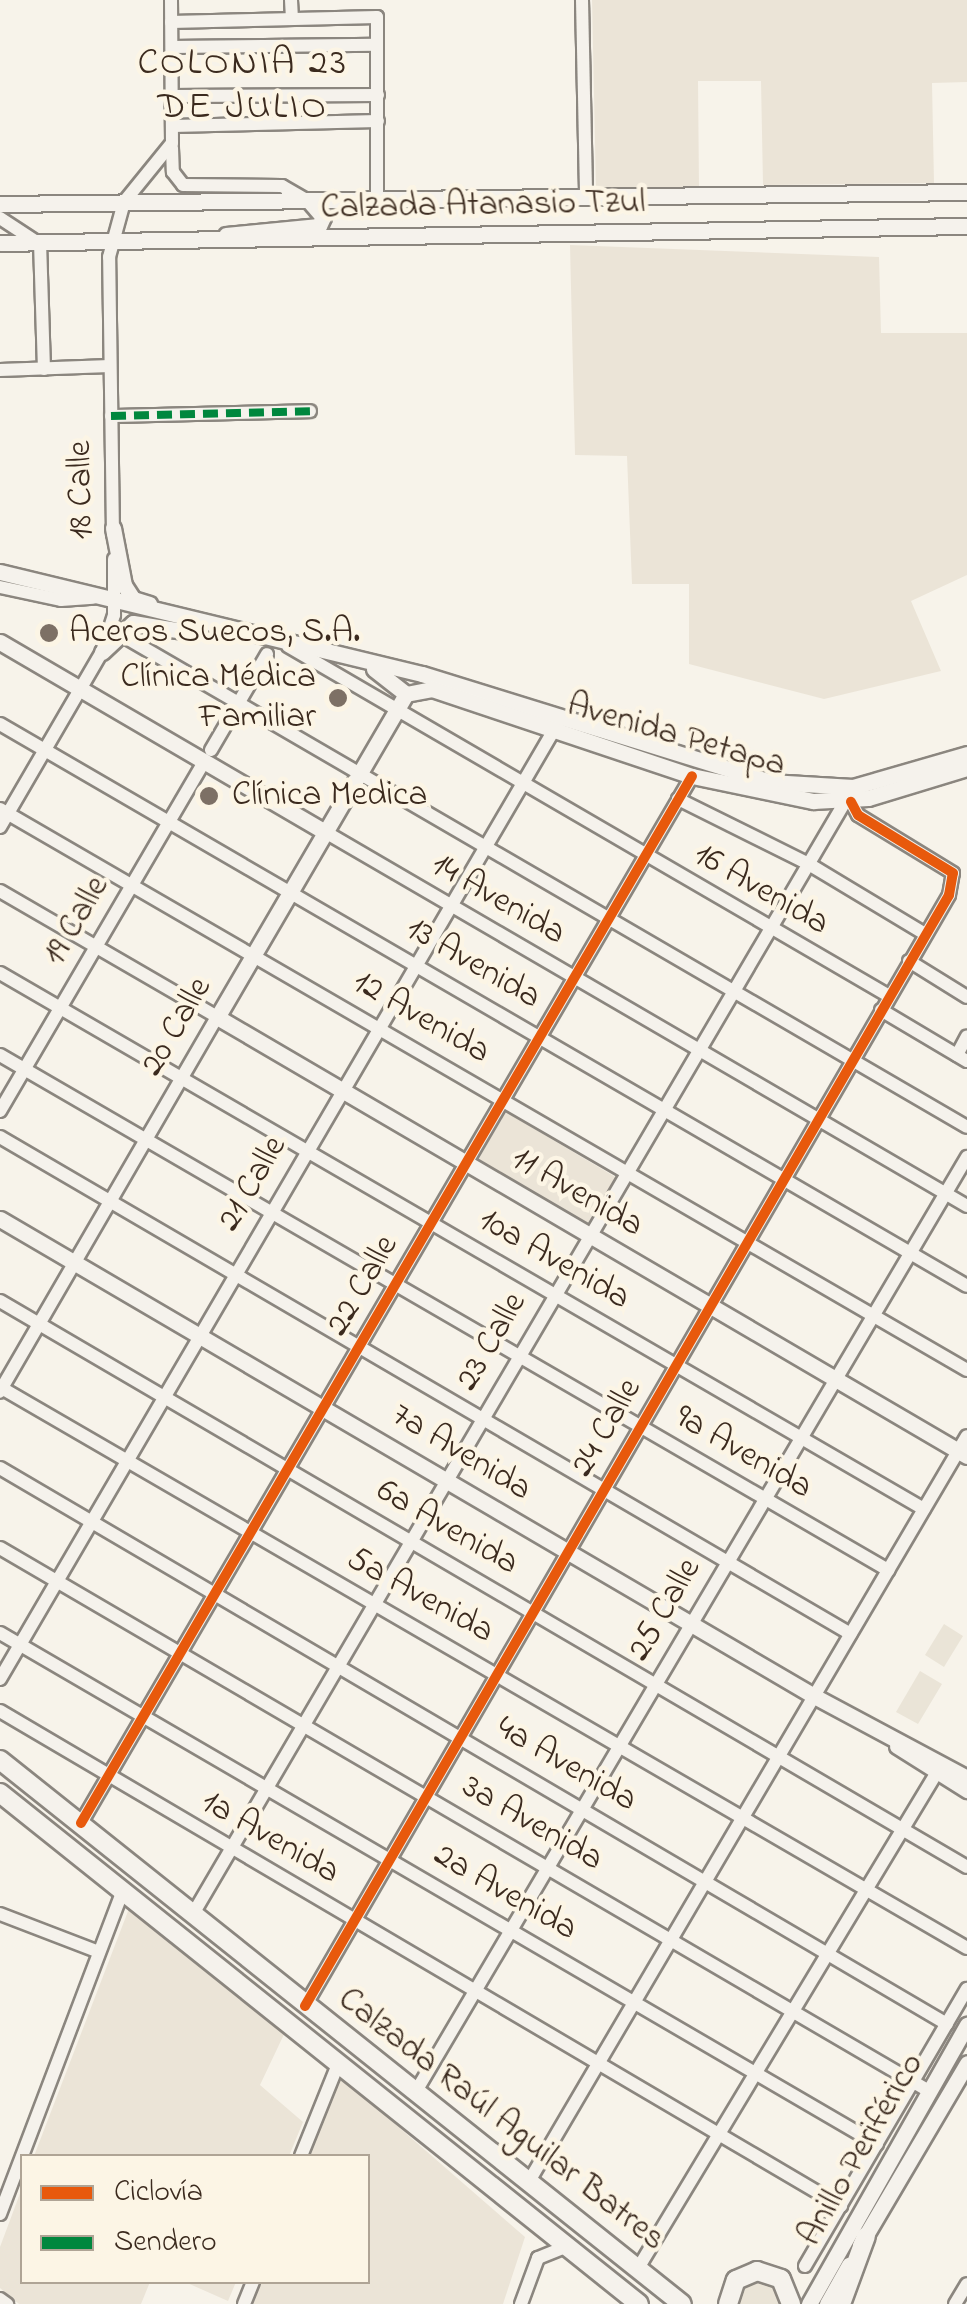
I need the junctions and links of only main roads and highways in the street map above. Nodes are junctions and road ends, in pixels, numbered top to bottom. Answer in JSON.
{"nodes":[{"id":1,"x":967,"y":192,"type":"edge"},
{"id":2,"x":310,"y":202,"type":"junction"},
{"id":3,"x":0,"y":204,"type":"edge"},
{"id":4,"x":967,"y":226,"type":"edge"},
{"id":5,"x":208,"y":241,"type":"junction"},
{"id":6,"x":0,"y":243,"type":"edge"},
{"id":7,"x":113,"y":528,"type":"road end"},
{"id":8,"x":0,"y":572,"type":"edge"},
{"id":9,"x":0,"y":642,"type":"edge"},
{"id":10,"x":266,"y":648,"type":"junction"},
{"id":11,"x":102,"y":652,"type":"road end"},
{"id":12,"x":366,"y":664,"type":"junction"},
{"id":13,"x":406,"y":694,"type":"junction"},
{"id":14,"x":556,"y":725,"type":"junction"},
{"id":15,"x":967,"y":754,"type":"edge"},
{"id":16,"x":967,"y":768,"type":"edge"},
{"id":17,"x":327,"y":834,"type":"junction"},
{"id":18,"x":217,"y":1018,"type":"joint"},
{"id":19,"x":0,"y":1219,"type":"edge"},
{"id":20,"x":964,"y":1448,"type":"edge"},
{"id":21,"x":890,"y":1740,"type":"junction"},
{"id":22,"x":0,"y":1760,"type":"edge"},
{"id":23,"x":967,"y":1778,"type":"edge"},
{"id":24,"x":967,"y":1790,"type":"edge"},
{"id":25,"x":0,"y":1792,"type":"edge"},
{"id":26,"x":967,"y":2025,"type":"edge"},
{"id":27,"x":967,"y":2063,"type":"edge"},
{"id":28,"x":866,"y":2236,"type":"junction"},
{"id":29,"x":639,"y":2304,"type":"edge"},
{"id":30,"x":682,"y":2304,"type":"edge"},
{"id":31,"x":728,"y":2304,"type":"edge"},
{"id":32,"x":791,"y":2304,"type":"edge"},
{"id":33,"x":809,"y":2304,"type":"edge"},
{"id":34,"x":827,"y":2304,"type":"edge"},
{"id":35,"x":841,"y":2304,"type":"edge"}],
"edges":[{"from":1,"to":2,"type":"main road","name":"Calzada Atanasio Tzul"},
{"from":2,"to":3,"type":"main road","name":"Calzada Atanasio Tzul"},
{"from":2,"to":5,"type":"main road"},
{"from":4,"to":5,"type":"main road","name":"Calzada Atanasio Tzul"},
{"from":5,"to":6,"type":"main road","name":"Calzada Atanasio Tzul"},
{"from":7,"to":10,"type":"main road"},
{"from":8,"to":10,"type":"main road","name":"Avenida Petapa"},
{"from":9,"to":17,"type":"main road","name":"14 Avenida"},
{"from":10,"to":11,"type":"main road"},
{"from":10,"to":12,"type":"main road","name":"Avenida Petapa"},
{"from":12,"to":13,"type":"main road"},
{"from":12,"to":14,"type":"main road","name":"Avenida Petapa"},
{"from":13,"to":14,"type":"main road","name":"Avenida Petapa"},
{"from":13,"to":17,"type":"main road","name":"20 Calle"},
{"from":14,"to":15,"type":"main road","name":"Avenida Petapa"},
{"from":14,"to":16,"type":"main road","name":"Avenida Petapa"},
{"from":17,"to":18,"type":"main road","name":"20 Calle"},
{"from":18,"to":20,"type":"main road","name":"11 Avenida"},
{"from":19,"to":21,"type":"main road","name":"7a Avenida"},
{"from":21,"to":23,"type":"main road","name":"7a Avenida"},
{"from":21,"to":24,"type":"main road","name":"7a Avenida"},
{"from":22,"to":30,"type":"highway","name":"Calzada Raúl Aguilar Batres"},
{"from":25,"to":29,"type":"highway","name":"Calzada Raúl Aguilar Batres"},
{"from":26,"to":33,"type":"main road","name":"Anillo Periférico"},
{"from":27,"to":28,"type":"main road","name":"Anillo Periférico"},
{"from":28,"to":34,"type":"main road","name":"Anillo Periférico"},
{"from":28,"to":35,"type":"highway"},
{"from":31,"to":32,"type":"highway"}]}
